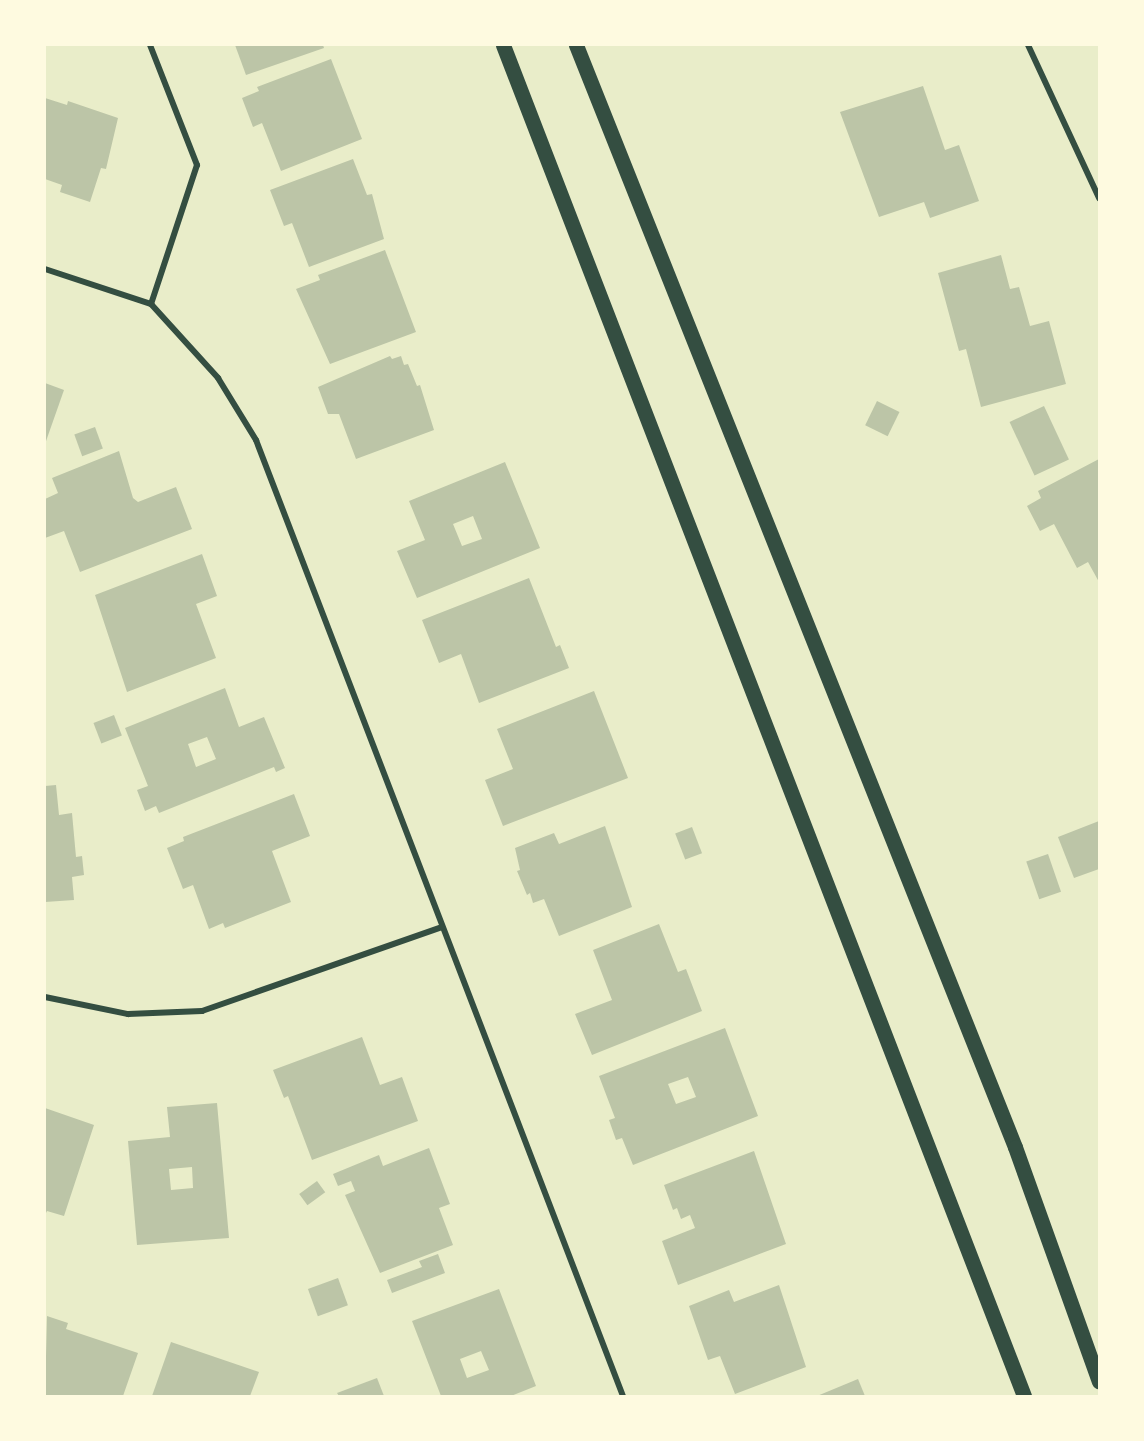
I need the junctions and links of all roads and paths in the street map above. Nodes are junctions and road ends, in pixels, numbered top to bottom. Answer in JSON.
{"nodes":[{"id":1,"x":150,"y":45,"type":"edge"},
{"id":2,"x":503,"y":45,"type":"edge"},
{"id":3,"x":576,"y":45,"type":"edge"},
{"id":4,"x":1028,"y":45,"type":"edge"},
{"id":5,"x":1099,"y":198,"type":"edge"},
{"id":6,"x":45,"y":269,"type":"edge"},
{"id":7,"x":151,"y":304,"type":"junction"},
{"id":8,"x":442,"y":927,"type":"junction"},
{"id":9,"x":45,"y":997,"type":"edge"},
{"id":10,"x":1099,"y":1381,"type":"edge"},
{"id":11,"x":623,"y":1396,"type":"edge"},
{"id":12,"x":1024,"y":1396,"type":"edge"}],
"edges":[{"from":1,"to":7,"type":"street"},
{"from":2,"to":12,"type":"main road"},
{"from":3,"to":10,"type":"main road"},
{"from":4,"to":5,"type":"street"},
{"from":6,"to":7,"type":"street"},
{"from":7,"to":8,"type":"street"},
{"from":8,"to":9,"type":"street"},
{"from":8,"to":11,"type":"street"}]}
